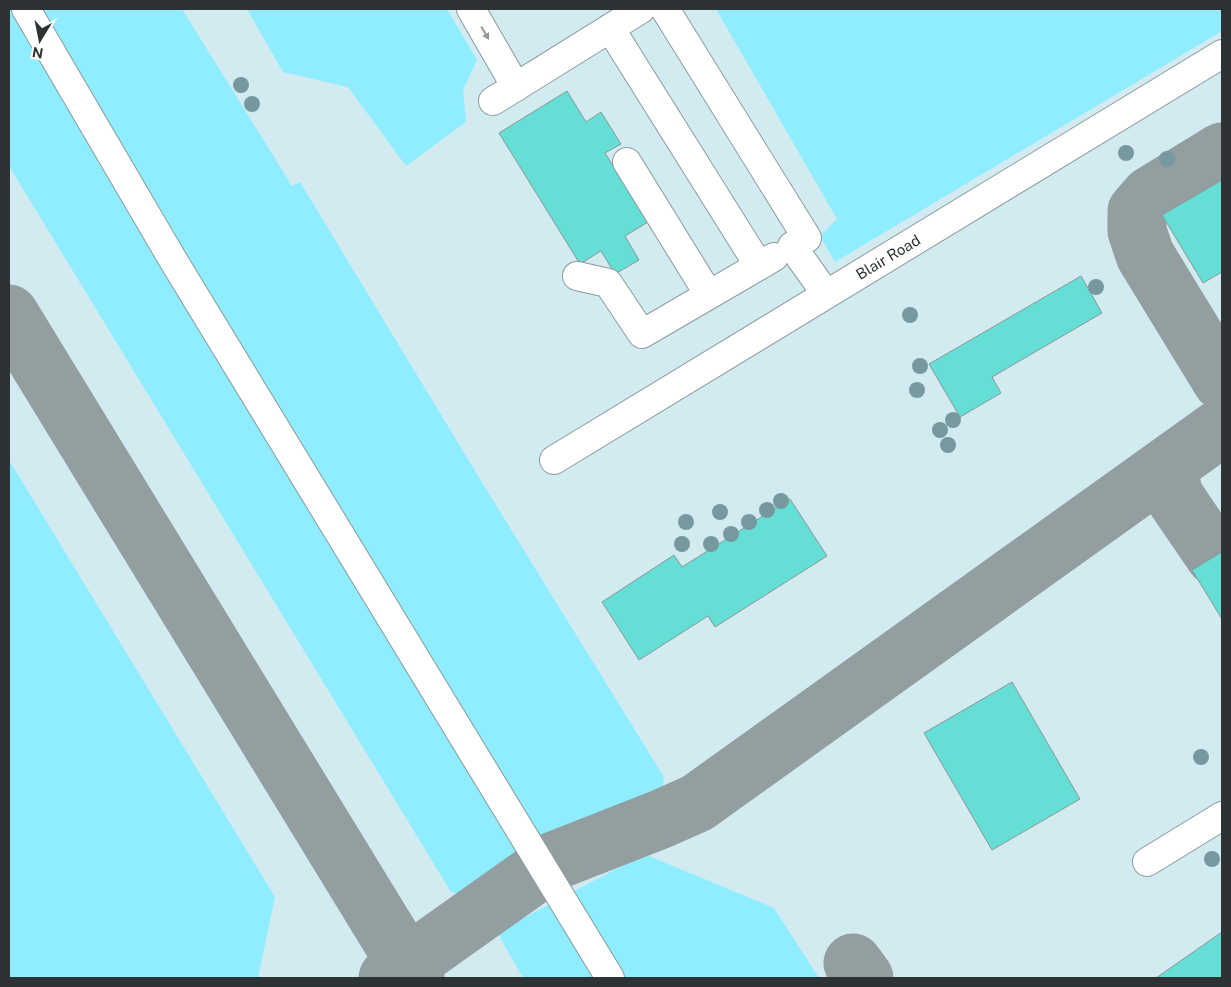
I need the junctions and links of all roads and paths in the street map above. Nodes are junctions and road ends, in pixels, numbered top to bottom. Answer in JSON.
{"nodes":[{"id":1,"x":26,"y":9,"type":"edge"},
{"id":2,"x":471,"y":9,"type":"edge"},
{"id":3,"x":641,"y":9,"type":"edge"},
{"id":4,"x":666,"y":9,"type":"edge"},
{"id":5,"x":610,"y":28,"type":"junction"},
{"id":6,"x":1222,"y":54,"type":"edge"},
{"id":7,"x":516,"y":87,"type":"junction"},
{"id":8,"x":493,"y":100,"type":"dead end"},
{"id":9,"x":627,"y":162,"type":"dead end"},
{"id":10,"x":792,"y":246,"type":"junction"},
{"id":11,"x":759,"y":266,"type":"junction"},
{"id":12,"x":577,"y":276,"type":"dead end"},
{"id":13,"x":826,"y":294,"type":"junction"},
{"id":14,"x":709,"y":295,"type":"junction"},
{"id":15,"x":554,"y":460,"type":"dead end"},
{"id":16,"x":1222,"y":816,"type":"edge"},
{"id":17,"x":1147,"y":862,"type":"dead end"},
{"id":18,"x":610,"y":978,"type":"edge"}],
"edges":[{"from":1,"to":18,"type":"street"},
{"from":2,"to":7,"type":"street","one_way":true},
{"from":3,"to":5,"type":"street"},
{"from":4,"to":10,"type":"street"},
{"from":5,"to":7,"type":"street"},
{"from":5,"to":11,"type":"street"},
{"from":6,"to":13,"type":"street","name":"Blair Road"},
{"from":7,"to":8,"type":"street"},
{"from":9,"to":14,"type":"street"},
{"from":10,"to":11,"type":"street"},
{"from":10,"to":13,"type":"street"},
{"from":11,"to":14,"type":"street"},
{"from":12,"to":14,"type":"street"},
{"from":13,"to":15,"type":"street","name":"Blair Road"},
{"from":16,"to":17,"type":"street"}]}
